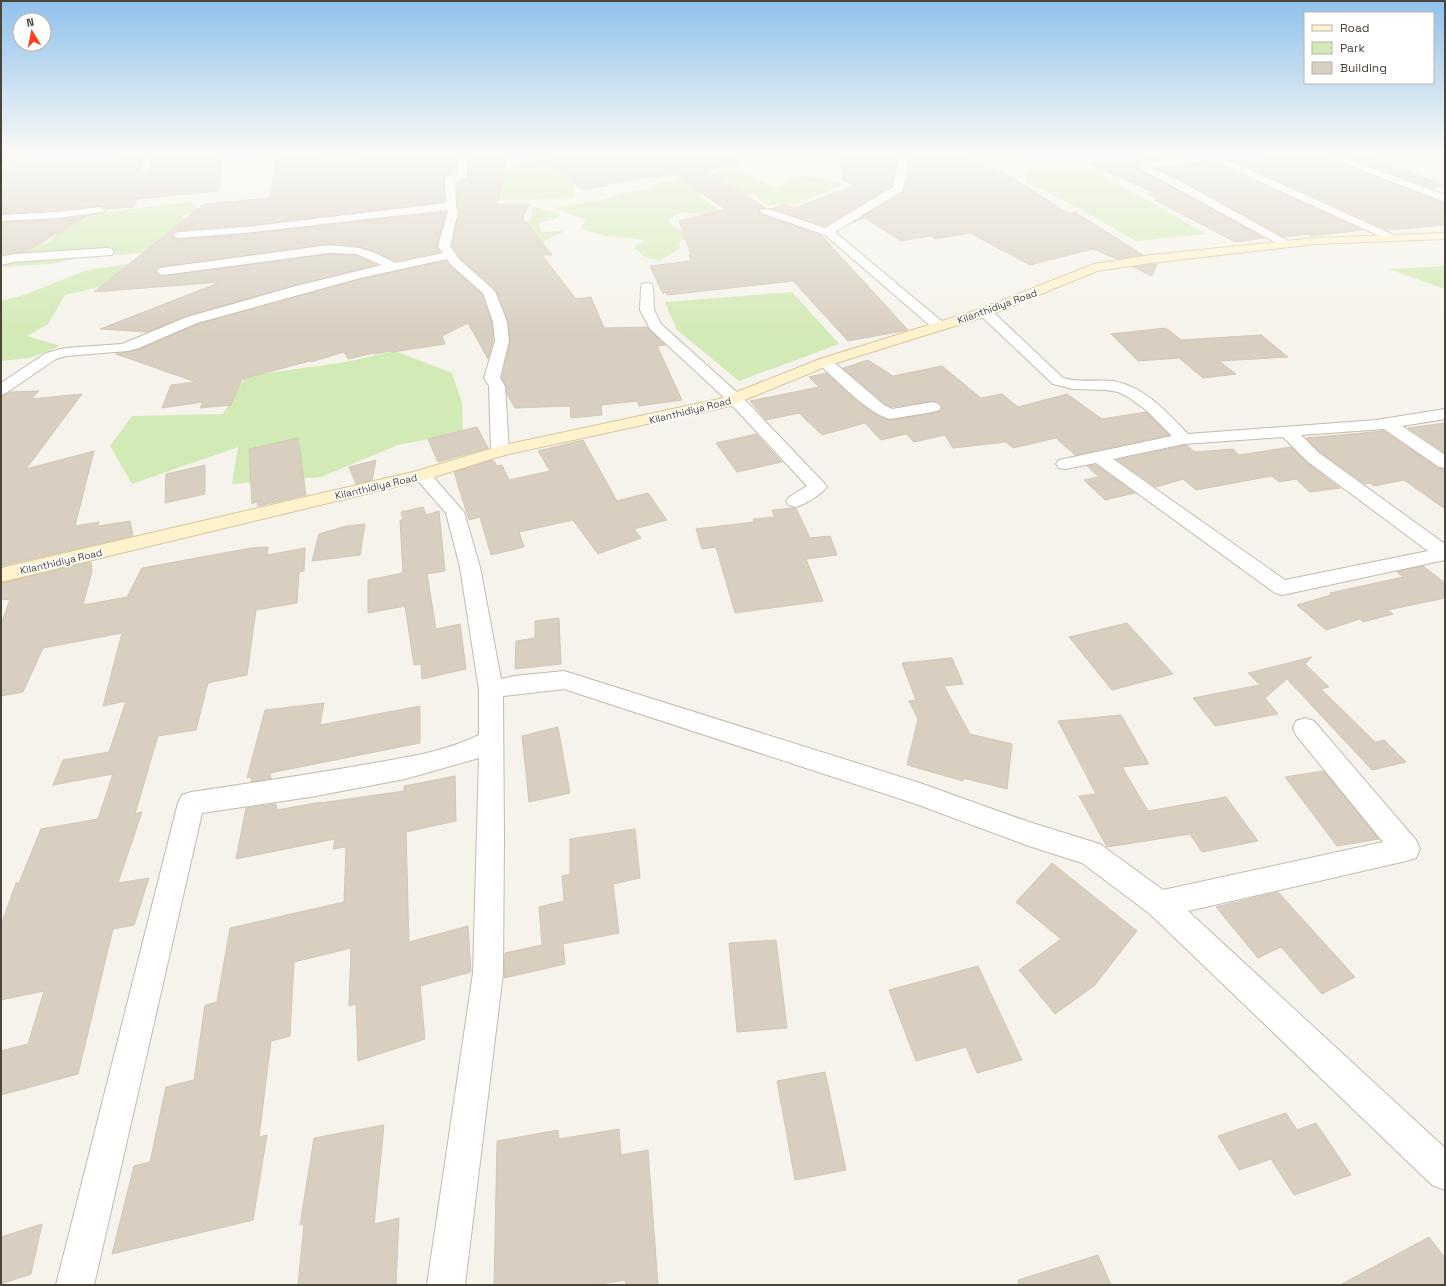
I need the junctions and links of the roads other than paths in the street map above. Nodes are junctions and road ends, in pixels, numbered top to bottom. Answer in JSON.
{"nodes":[{"id":1,"x":66,"y":214,"type":"edge"},
{"id":2,"x":382,"y":214,"type":"edge"},
{"id":3,"x":452,"y":214,"type":"edge"},
{"id":4,"x":774,"y":214,"type":"edge"},
{"id":5,"x":855,"y":214,"type":"edge"},
{"id":6,"x":1232,"y":214,"type":"edge"},
{"id":7,"x":1338,"y":214,"type":"edge"},
{"id":8,"x":1,"y":218,"type":"edge"},
{"id":9,"x":829,"y":233,"type":"junction"},
{"id":10,"x":179,"y":235,"type":"dead end"},
{"id":11,"x":1445,"y":236,"type":"edge"},
{"id":12,"x":1390,"y":237,"type":"junction"},
{"id":13,"x":1286,"y":244,"type":"junction"},
{"id":14,"x":108,"y":252,"type":"dead end"},
{"id":15,"x":450,"y":255,"type":"junction"},
{"id":16,"x":1,"y":261,"type":"edge"},
{"id":17,"x":395,"y":267,"type":"junction"},
{"id":18,"x":163,"y":271,"type":"dead end"},
{"id":19,"x":647,"y":287,"type":"dead end"},
{"id":20,"x":985,"y":312,"type":"junction"},
{"id":21,"x":939,"y":326,"type":"junction"},
{"id":22,"x":825,"y":362,"type":"junction"},
{"id":23,"x":1,"y":390,"type":"edge"},
{"id":24,"x":735,"y":399,"type":"junction"},
{"id":25,"x":932,"y":407,"type":"dead end"},
{"id":26,"x":1445,"y":414,"type":"edge"},
{"id":27,"x":1388,"y":424,"type":"junction"},
{"id":28,"x":1286,"y":431,"type":"junction"},
{"id":29,"x":1184,"y":439,"type":"junction"},
{"id":30,"x":500,"y":451,"type":"junction"},
{"id":31,"x":1099,"y":457,"type":"junction"},
{"id":32,"x":1445,"y":462,"type":"edge"},
{"id":33,"x":1065,"y":464,"type":"dead end"},
{"id":34,"x":422,"y":475,"type":"junction"},
{"id":35,"x":795,"y":501,"type":"dead end"},
{"id":36,"x":1445,"y":554,"type":"edge"},
{"id":37,"x":1,"y":575,"type":"edge"},
{"id":38,"x":491,"y":690,"type":"junction"},
{"id":39,"x":1305,"y":728,"type":"dead end"},
{"id":40,"x":491,"y":740,"type":"junction"},
{"id":41,"x":1160,"y":904,"type":"junction"},
{"id":42,"x":1445,"y":1172,"type":"edge"},
{"id":43,"x":75,"y":1285,"type":"edge"},
{"id":44,"x":446,"y":1285,"type":"edge"}],
"edges":[{"from":1,"to":8,"type":"street"},
{"from":2,"to":10,"type":"street"},
{"from":3,"to":15,"type":"street"},
{"from":4,"to":9,"type":"street"},
{"from":5,"to":9,"type":"street"},
{"from":6,"to":13,"type":"street"},
{"from":7,"to":12,"type":"street"},
{"from":9,"to":21,"type":"street"},
{"from":11,"to":12,"type":"street","name":"Kilanthidiya Road"},
{"from":12,"to":13,"type":"street","name":"Kilanthidiya Road"},
{"from":13,"to":20,"type":"street","name":"Kilanthidiya Road"},
{"from":14,"to":16,"type":"street"},
{"from":15,"to":17,"type":"street"},
{"from":15,"to":30,"type":"street"},
{"from":17,"to":18,"type":"street"},
{"from":17,"to":23,"type":"street"},
{"from":19,"to":24,"type":"street"},
{"from":20,"to":21,"type":"street","name":"Kilanthidiya Road"},
{"from":20,"to":29,"type":"street"},
{"from":21,"to":22,"type":"street","name":"Kilanthidiya Road"},
{"from":22,"to":24,"type":"street","name":"Kilanthidiya Road"},
{"from":22,"to":25,"type":"street"},
{"from":24,"to":30,"type":"street","name":"Kilanthidiya Road"},
{"from":24,"to":35,"type":"street"},
{"from":26,"to":27,"type":"street"},
{"from":27,"to":28,"type":"street"},
{"from":27,"to":32,"type":"street"},
{"from":28,"to":29,"type":"street"},
{"from":28,"to":36,"type":"street"},
{"from":29,"to":31,"type":"street"},
{"from":30,"to":34,"type":"street","name":"Kilanthidiya Road"},
{"from":31,"to":33,"type":"street"},
{"from":31,"to":36,"type":"street"},
{"from":34,"to":37,"type":"street","name":"Kilanthidiya Road"},
{"from":34,"to":38,"type":"street"},
{"from":38,"to":40,"type":"street"},
{"from":38,"to":41,"type":"street"},
{"from":39,"to":41,"type":"street"},
{"from":40,"to":43,"type":"street"},
{"from":40,"to":44,"type":"street"},
{"from":41,"to":42,"type":"street"}]}
